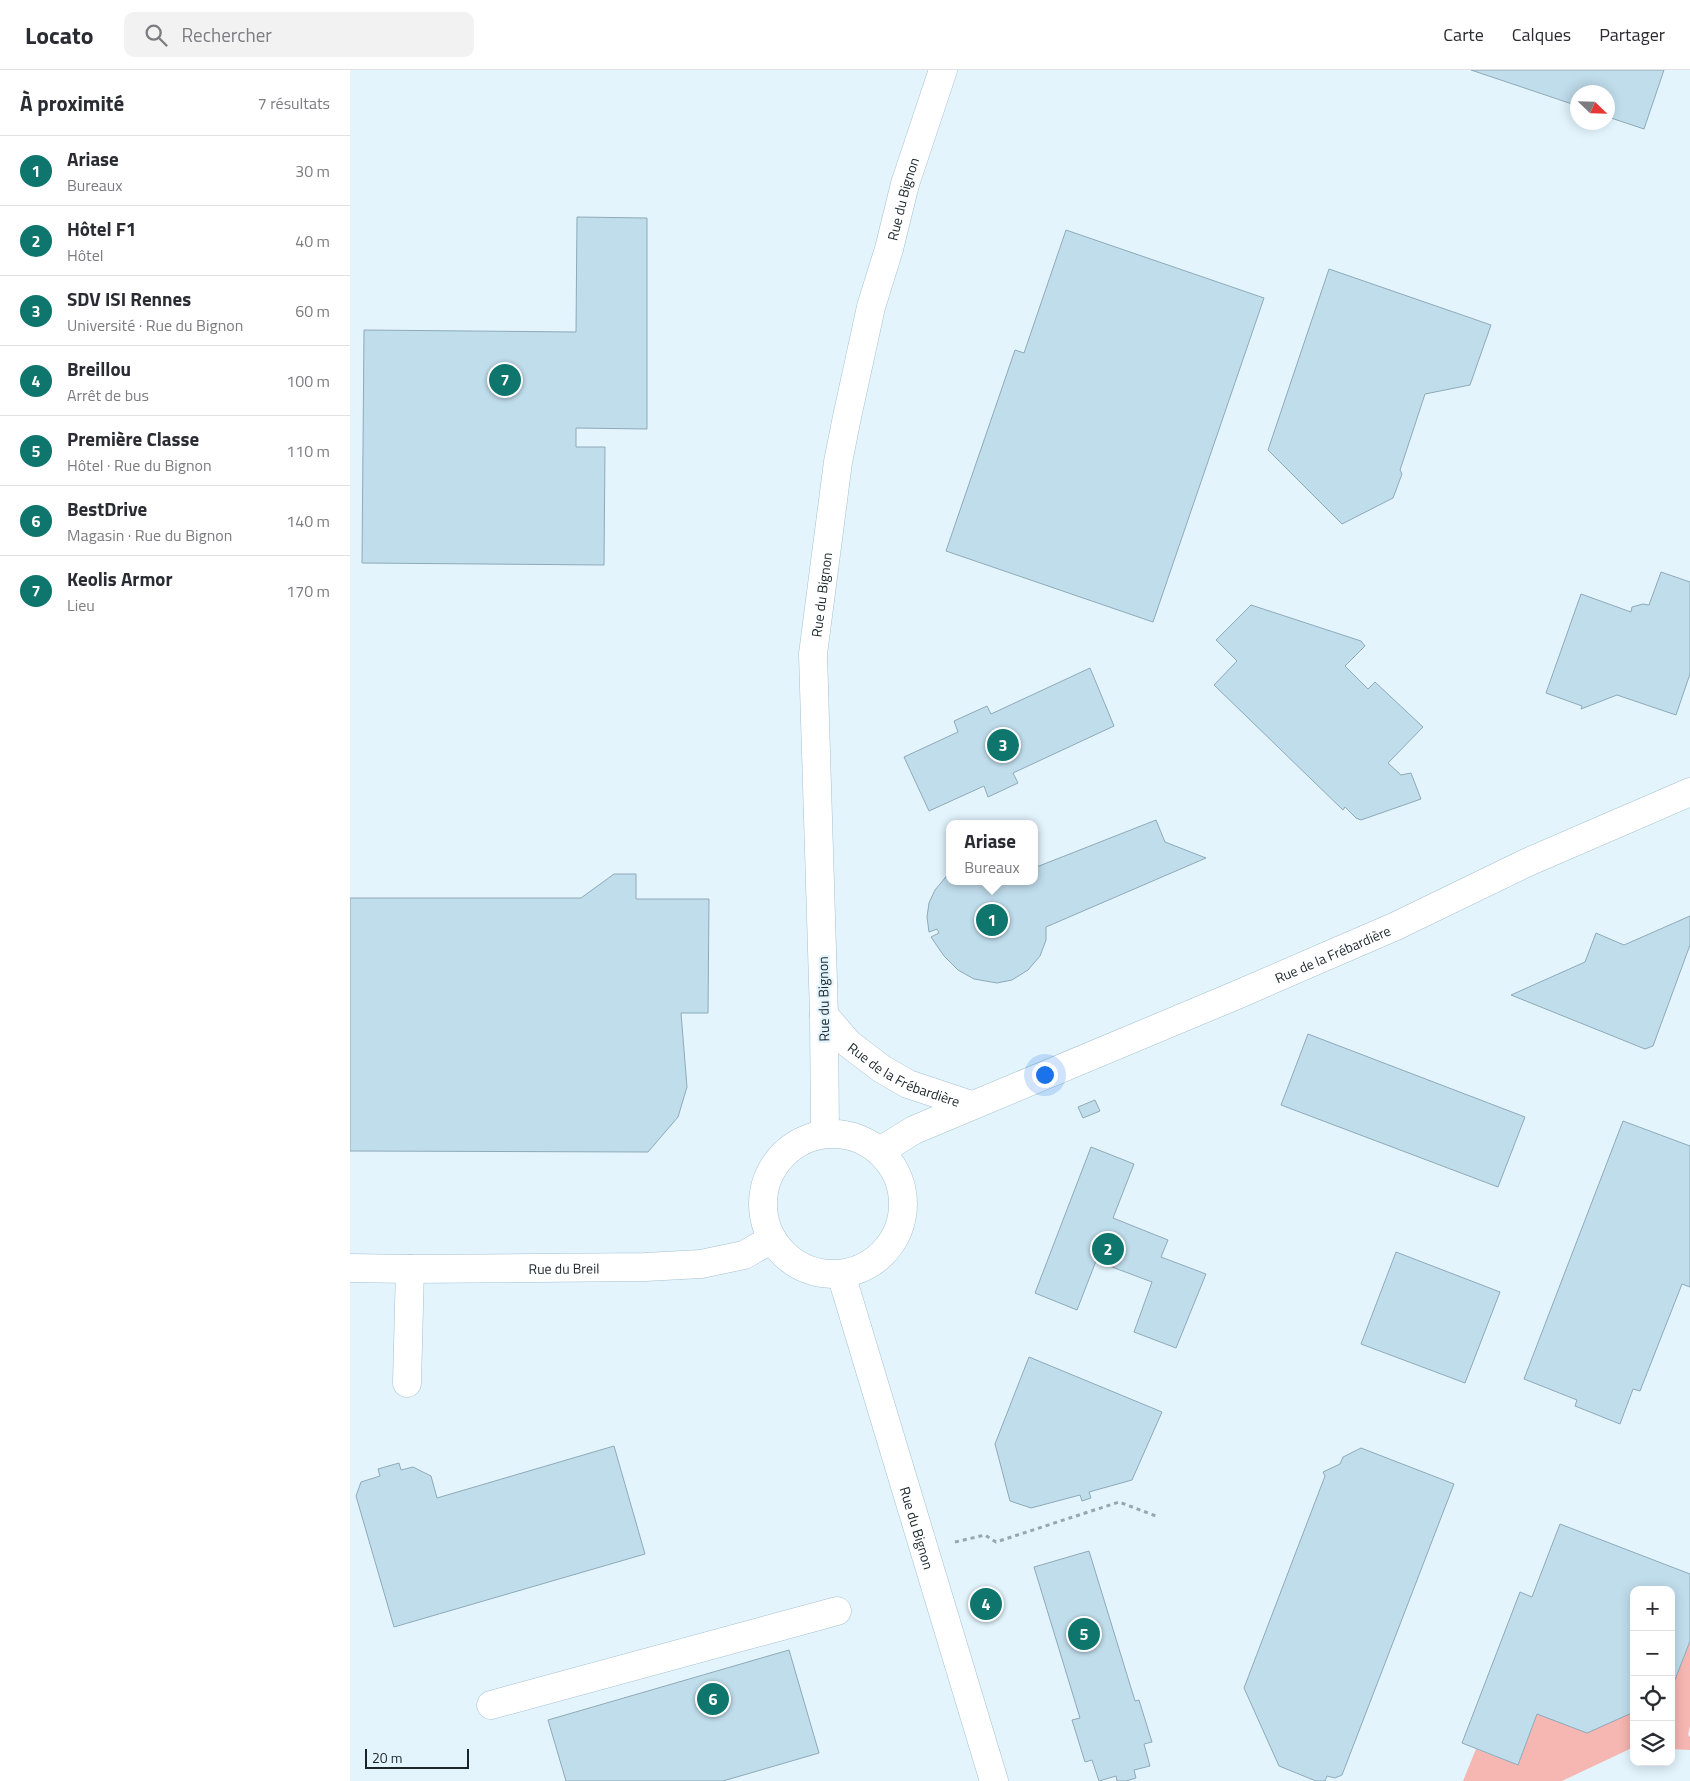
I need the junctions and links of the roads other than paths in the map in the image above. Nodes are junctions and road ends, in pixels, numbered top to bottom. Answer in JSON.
{"nodes":[{"id":1,"x":943,"y":70,"type":"edge"},
{"id":2,"x":1690,"y":792,"type":"edge"},
{"id":3,"x":824,"y":1015,"type":"junction"},
{"id":4,"x":971,"y":1105,"type":"junction"},
{"id":5,"x":825,"y":1134,"type":"junction"},
{"id":6,"x":880,"y":1151,"type":"junction"},
{"id":7,"x":772,"y":1239,"type":"junction"},
{"id":8,"x":350,"y":1268,"type":"edge"},
{"id":9,"x":410,"y":1269,"type":"junction"},
{"id":10,"x":841,"y":1274,"type":"junction"},
{"id":11,"x":407,"y":1383,"type":"dead end"},
{"id":12,"x":837,"y":1611,"type":"dead end"},
{"id":13,"x":492,"y":1704,"type":"dead end"},
{"id":14,"x":994,"y":1781,"type":"edge"}],
"edges":[{"from":1,"to":3,"type":"street","name":"Rue du Bignon"},
{"from":2,"to":4,"type":"street","name":"Rue de la Frébardière"},
{"from":3,"to":4,"type":"street","name":"Rue de la Frébardière"},
{"from":3,"to":5,"type":"street","name":"Rue du Bignon"},
{"from":4,"to":6,"type":"street","name":"Rue de la Frébardière"},
{"from":5,"to":6,"type":"street"},
{"from":5,"to":7,"type":"street"},
{"from":6,"to":10,"type":"street"},
{"from":7,"to":9,"type":"street","name":"Rue du Breil"},
{"from":7,"to":10,"type":"street"},
{"from":8,"to":9,"type":"street","name":"Rue du Breil"},
{"from":9,"to":11,"type":"street"},
{"from":10,"to":14,"type":"street","name":"Rue du Bignon"},
{"from":12,"to":13,"type":"street"}]}
